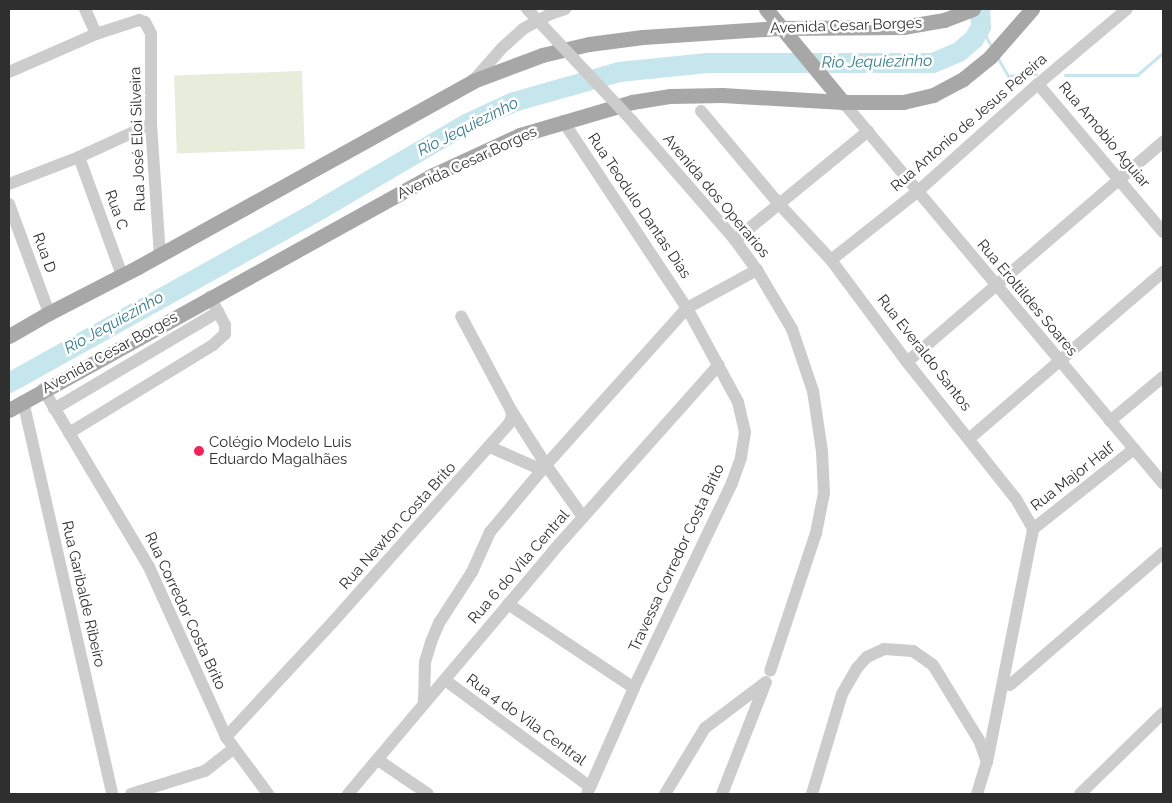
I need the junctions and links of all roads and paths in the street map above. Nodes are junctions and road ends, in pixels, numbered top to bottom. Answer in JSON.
{"nodes":[{"id":1,"x":85,"y":9,"type":"edge"},
{"id":2,"x":527,"y":9,"type":"edge"},
{"id":3,"x":565,"y":9,"type":"edge"},
{"id":4,"x":766,"y":9,"type":"edge"},
{"id":5,"x":973,"y":9,"type":"edge"},
{"id":6,"x":1032,"y":9,"type":"edge"},
{"id":7,"x":1127,"y":9,"type":"edge"},
{"id":8,"x":780,"y":28,"type":"junction"},
{"id":9,"x":96,"y":34,"type":"junction"},
{"id":10,"x":9,"y":72,"type":"edge"},
{"id":11,"x":473,"y":81,"type":"junction"},
{"id":12,"x":1038,"y":84,"type":"junction"},
{"id":13,"x":843,"y":102,"type":"junction"},
{"id":14,"x":701,"y":111,"type":"dead end"},
{"id":15,"x":563,"y":121,"type":"junction"},
{"id":16,"x":151,"y":124,"type":"junction"},
{"id":17,"x":868,"y":131,"type":"junction"},
{"id":18,"x":1163,"y":142,"type":"edge"},
{"id":19,"x":79,"y":157,"type":"junction"},
{"id":20,"x":1120,"y":179,"type":"junction"},
{"id":21,"x":9,"y":184,"type":"edge"},
{"id":22,"x":917,"y":192,"type":"junction"},
{"id":23,"x":9,"y":204,"type":"edge"},
{"id":24,"x":779,"y":204,"type":"junction"},
{"id":25,"x":1163,"y":232,"type":"edge"},
{"id":26,"x":735,"y":240,"type":"junction"},
{"id":27,"x":160,"y":255,"type":"junction"},
{"id":28,"x":831,"y":260,"type":"junction"},
{"id":29,"x":757,"y":270,"type":"junction"},
{"id":30,"x":1163,"y":272,"type":"edge"},
{"id":31,"x":122,"y":275,"type":"junction"},
{"id":32,"x":996,"y":286,"type":"junction"},
{"id":33,"x":210,"y":297,"type":"junction"},
{"id":34,"x":687,"y":308,"type":"junction"},
{"id":35,"x":218,"y":312,"type":"junction"},
{"id":36,"x":49,"y":313,"type":"junction"},
{"id":37,"x":461,"y":316,"type":"dead end"},
{"id":38,"x":9,"y":336,"type":"edge"},
{"id":39,"x":1058,"y":361,"type":"junction"},
{"id":40,"x":907,"y":362,"type":"junction"},
{"id":41,"x":719,"y":366,"type":"junction"},
{"id":42,"x":1163,"y":377,"type":"edge"},
{"id":43,"x":44,"y":389,"type":"junction"},
{"id":44,"x":22,"y":401,"type":"junction"},
{"id":45,"x":54,"y":409,"type":"junction"},
{"id":46,"x":9,"y":410,"type":"edge"},
{"id":47,"x":512,"y":410,"type":"junction"},
{"id":48,"x":1110,"y":421,"type":"junction"},
{"id":49,"x":68,"y":434,"type":"junction"},
{"id":50,"x":970,"y":438,"type":"junction"},
{"id":51,"x":490,"y":447,"type":"junction"},
{"id":52,"x":1134,"y":450,"type":"junction"},
{"id":53,"x":544,"y":467,"type":"junction"},
{"id":54,"x":1163,"y":484,"type":"edge"},
{"id":55,"x":583,"y":517,"type":"junction"},
{"id":56,"x":1033,"y":529,"type":"junction"},
{"id":57,"x":1163,"y":553,"type":"edge"},
{"id":58,"x":508,"y":604,"type":"junction"},
{"id":59,"x":768,"y":677,"type":"junction"},
{"id":60,"x":445,"y":680,"type":"junction"},
{"id":61,"x":1010,"y":686,"type":"dead end"},
{"id":62,"x":634,"y":688,"type":"junction"},
{"id":63,"x":424,"y":703,"type":"junction"},
{"id":64,"x":1163,"y":713,"type":"edge"},
{"id":65,"x":226,"y":737,"type":"junction"},
{"id":66,"x":233,"y":749,"type":"junction"},
{"id":67,"x":378,"y":760,"type":"junction"},
{"id":68,"x":987,"y":762,"type":"junction"},
{"id":69,"x":588,"y":790,"type":"edge"},
{"id":70,"x":112,"y":794,"type":"edge"},
{"id":71,"x":131,"y":794,"type":"edge"},
{"id":72,"x":268,"y":794,"type":"edge"},
{"id":73,"x":348,"y":794,"type":"edge"},
{"id":74,"x":428,"y":794,"type":"edge"},
{"id":75,"x":665,"y":794,"type":"edge"},
{"id":76,"x":722,"y":794,"type":"edge"},
{"id":77,"x":812,"y":794,"type":"edge"},
{"id":78,"x":978,"y":794,"type":"edge"},
{"id":79,"x":1080,"y":794,"type":"edge"}],
"edges":[{"from":1,"to":9,"type":"street"},
{"from":2,"to":26,"type":"street","name":"Avenida dos Operarios","bridge":true},
{"from":3,"to":11,"type":"street"},
{"from":4,"to":8,"type":"main road"},
{"from":5,"to":8,"type":"main road","name":"Avenida Cesar Borges"},
{"from":6,"to":13,"type":"main road","name":"Avenida Cesar Borges"},
{"from":7,"to":12,"type":"street","name":"Rua Antonio de Jesus Pereira"},
{"from":8,"to":11,"type":"main road","name":"Avenida Cesar Borges"},
{"from":8,"to":13,"type":"main road"},
{"from":9,"to":10,"type":"street"},
{"from":9,"to":16,"type":"street","name":"Rua José Eloi Silveira"},
{"from":11,"to":27,"type":"main road","name":"Avenida Cesar Borges"},
{"from":12,"to":20,"type":"street","name":"Rua Amobio Aguiar"},
{"from":12,"to":22,"type":"street","name":"Rua Antonio de Jesus Pereira"},
{"from":13,"to":15,"type":"main road","name":"Avenida Cesar Borges"},
{"from":13,"to":17,"type":"street","name":"Rua Eroltildes Soares"},
{"from":14,"to":24,"type":"street","name":"Rua Everaldo Santos"},
{"from":15,"to":33,"type":"main road","name":"Avenida Cesar Borges"},
{"from":15,"to":34,"type":"street","name":"Rua Teodulo Dantas Dias"},
{"from":16,"to":19,"type":"street"},
{"from":16,"to":27,"type":"street","name":"Rua José Eloi Silveira"},
{"from":17,"to":22,"type":"street","name":"Rua Eroltildes Soares"},
{"from":17,"to":24,"type":"street"},
{"from":18,"to":20,"type":"street"},
{"from":19,"to":21,"type":"street"},
{"from":19,"to":31,"type":"street","name":"Rua C"},
{"from":20,"to":25,"type":"street","name":"Rua Amobio Aguiar"},
{"from":20,"to":32,"type":"street"},
{"from":22,"to":28,"type":"street","name":"Rua Antonio de Jesus Pereira"},
{"from":22,"to":32,"type":"street","name":"Rua Eroltildes Soares"},
{"from":23,"to":36,"type":"street","name":"Rua D"},
{"from":24,"to":26,"type":"street"},
{"from":24,"to":28,"type":"street","name":"Rua Everaldo Santos"},
{"from":26,"to":29,"type":"street","name":"Avenida dos Operarios"},
{"from":27,"to":31,"type":"main road","name":"Avenida Cesar Borges"},
{"from":28,"to":40,"type":"street","name":"Rua Everaldo Santos"},
{"from":29,"to":34,"type":"street"},
{"from":29,"to":59,"type":"street","name":"Avenida dos Operarios"},
{"from":30,"to":39,"type":"street"},
{"from":31,"to":36,"type":"main road","name":"Avenida Cesar Borges"},
{"from":32,"to":39,"type":"street","name":"Rua Eroltildes Soares"},
{"from":32,"to":40,"type":"street"},
{"from":33,"to":35,"type":"street"},
{"from":33,"to":43,"type":"main road","name":"Avenida Cesar Borges"},
{"from":34,"to":41,"type":"street","name":"Travessa Corredor Costa Brito"},
{"from":34,"to":53,"type":"street"},
{"from":35,"to":45,"type":"street"},
{"from":35,"to":49,"type":"street"},
{"from":36,"to":38,"type":"main road","name":"Avenida Cesar Borges"},
{"from":37,"to":47,"type":"street"},
{"from":39,"to":48,"type":"street","name":"Rua Eroltildes Soares"},
{"from":39,"to":50,"type":"street"},
{"from":40,"to":50,"type":"street","name":"Rua Everaldo Santos"},
{"from":41,"to":55,"type":"street","name":"Rua 6 do Vila Central"},
{"from":41,"to":62,"type":"street","name":"Travessa Corredor Costa Brito"},
{"from":42,"to":48,"type":"street"},
{"from":43,"to":44,"type":"main road","name":"Avenida Cesar Borges"},
{"from":43,"to":45,"type":"street","name":"Rua Corredor Costa Brito"},
{"from":44,"to":46,"type":"main road","name":"Avenida Cesar Borges"},
{"from":44,"to":70,"type":"street","name":"Rua Garibalde Ribeiro"},
{"from":45,"to":49,"type":"street","name":"Rua Corredor Costa Brito"},
{"from":47,"to":51,"type":"street","name":"Rua Newton Costa Brito"},
{"from":47,"to":53,"type":"street"},
{"from":48,"to":52,"type":"street","name":"Rua Eroltildes Soares"},
{"from":49,"to":65,"type":"street","name":"Rua Corredor Costa Brito"},
{"from":50,"to":56,"type":"street","name":"Rua Everaldo Santos"},
{"from":51,"to":53,"type":"street"},
{"from":51,"to":65,"type":"street","name":"Rua Newton Costa Brito"},
{"from":52,"to":54,"type":"street","name":"Rua Eroltildes Soares"},
{"from":52,"to":56,"type":"street","name":"Rua Major Half"},
{"from":53,"to":55,"type":"street"},
{"from":53,"to":63,"type":"street"},
{"from":55,"to":58,"type":"street","name":"Rua 6 do Vila Central"},
{"from":56,"to":68,"type":"street"},
{"from":57,"to":61,"type":"street"},
{"from":58,"to":60,"type":"street","name":"Rua 6 do Vila Central"},
{"from":58,"to":62,"type":"street"},
{"from":59,"to":75,"type":"street"},
{"from":59,"to":76,"type":"street","name":"Avenida dos Operarios"},
{"from":60,"to":63,"type":"street","name":"Rua 6 do Vila Central"},
{"from":60,"to":69,"type":"street","name":"Rua 4 do Vila Central"},
{"from":62,"to":69,"type":"street","name":"Travessa Corredor Costa Brito"},
{"from":63,"to":67,"type":"street","name":"Rua 6 do Vila Central"},
{"from":64,"to":79,"type":"street"},
{"from":65,"to":66,"type":"street","name":"Rua Corredor Costa Brito"},
{"from":66,"to":71,"type":"street"},
{"from":66,"to":72,"type":"street","name":"Rua Corredor Costa Brito"},
{"from":67,"to":73,"type":"street","name":"Rua 6 do Vila Central"},
{"from":67,"to":74,"type":"street"},
{"from":68,"to":77,"type":"street"},
{"from":68,"to":78,"type":"street"}]}
